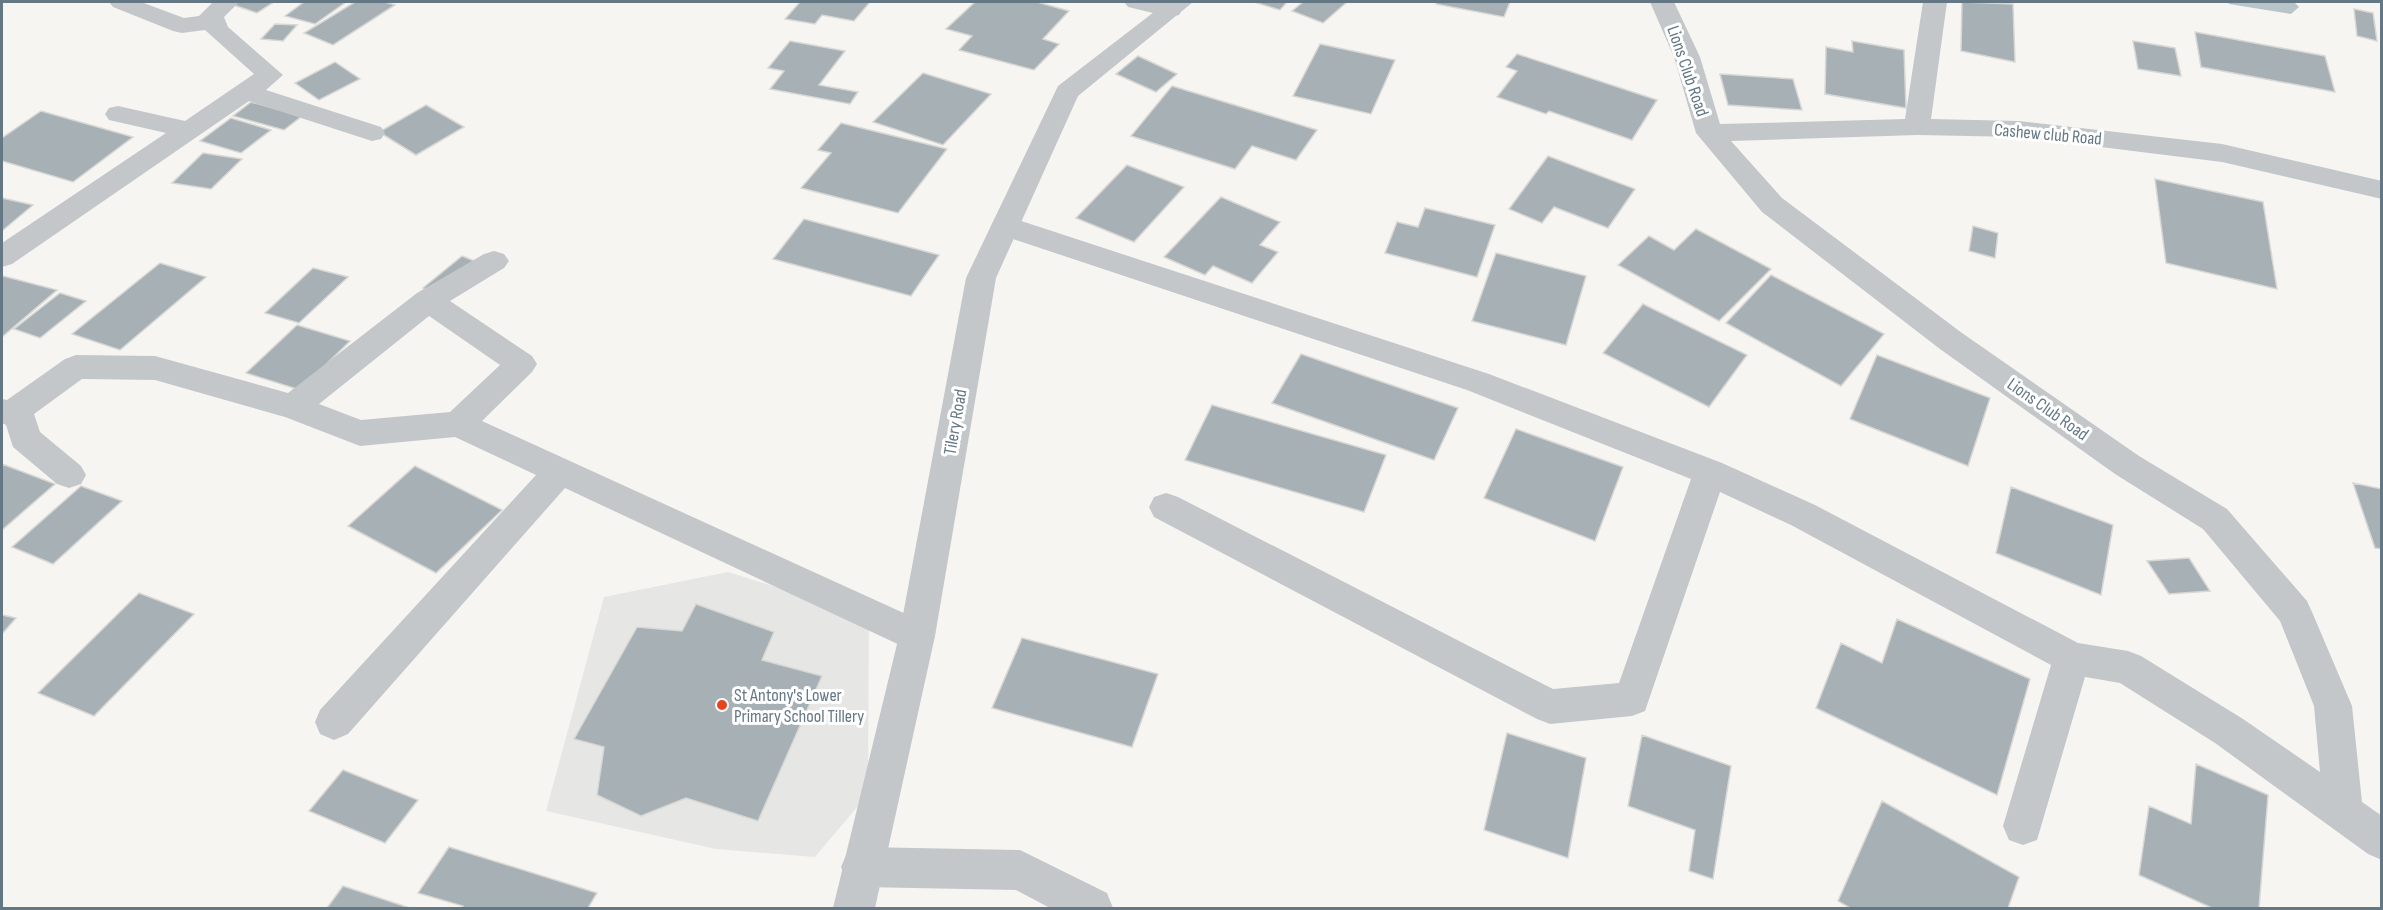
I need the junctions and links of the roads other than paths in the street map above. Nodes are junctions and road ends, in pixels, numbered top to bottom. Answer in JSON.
{"nodes":[{"id":1,"x":121,"y":2,"type":"edge"},
{"id":2,"x":1136,"y":2,"type":"edge"},
{"id":3,"x":1662,"y":2,"type":"edge"},
{"id":4,"x":1935,"y":2,"type":"edge"},
{"id":5,"x":1175,"y":6,"type":"edge"},
{"id":6,"x":220,"y":11,"type":"edge"},
{"id":7,"x":246,"y":92,"type":"junction"},
{"id":8,"x":118,"y":114,"type":"dead end"},
{"id":9,"x":1917,"y":127,"type":"junction"},
{"id":10,"x":189,"y":130,"type":"junction"},
{"id":11,"x":372,"y":133,"type":"dead end"},
{"id":12,"x":1709,"y":133,"type":"junction"},
{"id":13,"x":2382,"y":190,"type":"edge"},
{"id":14,"x":1005,"y":226,"type":"junction"},
{"id":15,"x":2,"y":257,"type":"edge"},
{"id":16,"x":494,"y":261,"type":"dead end"},
{"id":17,"x":428,"y":302,"type":"junction"},
{"id":18,"x":293,"y":407,"type":"junction"},
{"id":19,"x":7,"y":412,"type":"edge"},
{"id":20,"x":458,"y":424,"type":"junction"},
{"id":21,"x":560,"y":471,"type":"junction"},
{"id":22,"x":1710,"y":472,"type":"junction"},
{"id":23,"x":69,"y":475,"type":"dead end"},
{"id":24,"x":1166,"y":507,"type":"dead end"},
{"id":25,"x":917,"y":636,"type":"junction"},
{"id":26,"x":2072,"y":658,"type":"junction"},
{"id":27,"x":334,"y":722,"type":"dead end"},
{"id":28,"x":2343,"y":812,"type":"junction"},
{"id":29,"x":2023,"y":826,"type":"dead end"},
{"id":30,"x":2382,"y":840,"type":"edge"},
{"id":31,"x":862,"y":867,"type":"junction"},
{"id":32,"x":854,"y":909,"type":"edge"},
{"id":33,"x":1092,"y":909,"type":"edge"}],
"edges":[{"from":1,"to":6,"type":"street"},
{"from":2,"to":5,"type":"street"},
{"from":3,"to":12,"type":"street","name":"Lions Club Road"},
{"from":4,"to":9,"type":"street"},
{"from":5,"to":14,"type":"street","name":"Tilery Road"},
{"from":6,"to":7,"type":"street"},
{"from":7,"to":10,"type":"street"},
{"from":7,"to":11,"type":"street"},
{"from":8,"to":10,"type":"street"},
{"from":9,"to":12,"type":"street","name":"Cashew club Road"},
{"from":9,"to":13,"type":"street","name":"Cashew club Road"},
{"from":10,"to":15,"type":"street"},
{"from":12,"to":28,"type":"street","name":"Lions Club Road"},
{"from":14,"to":22,"type":"street"},
{"from":14,"to":25,"type":"street","name":"Tilery Road"},
{"from":16,"to":17,"type":"street"},
{"from":17,"to":18,"type":"street"},
{"from":17,"to":20,"type":"street"},
{"from":18,"to":19,"type":"street"},
{"from":18,"to":20,"type":"street"},
{"from":19,"to":23,"type":"street"},
{"from":20,"to":21,"type":"street"},
{"from":21,"to":25,"type":"street"},
{"from":21,"to":27,"type":"street"},
{"from":22,"to":24,"type":"street"},
{"from":22,"to":26,"type":"street"},
{"from":25,"to":31,"type":"street","name":"Tilery Road"},
{"from":26,"to":28,"type":"street"},
{"from":26,"to":29,"type":"street"},
{"from":28,"to":30,"type":"street"},
{"from":31,"to":32,"type":"street","name":"Tilery Road"},
{"from":31,"to":33,"type":"street"}]}
